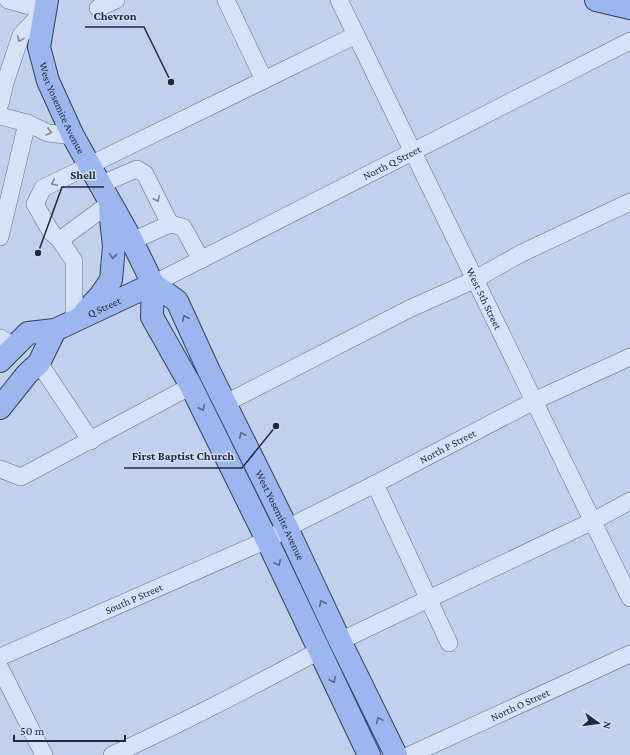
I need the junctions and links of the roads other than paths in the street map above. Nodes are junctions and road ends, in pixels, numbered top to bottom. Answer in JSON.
{"nodes":[{"id":1,"x":8,"y":0,"type":"edge"},
{"id":2,"x":116,"y":0,"type":"edge"},
{"id":3,"x":226,"y":0,"type":"edge"},
{"id":4,"x":339,"y":0,"type":"edge"},
{"id":5,"x":596,"y":0,"type":"edge"},
{"id":6,"x":46,"y":5,"type":"edge"},
{"id":7,"x":98,"y":8,"type":"dead end"},
{"id":8,"x":630,"y":8,"type":"edge"},
{"id":9,"x":356,"y":35,"type":"junction"},
{"id":10,"x":630,"y":41,"type":"edge"},
{"id":11,"x":264,"y":80,"type":"junction"},
{"id":12,"x":0,"y":104,"type":"edge"},
{"id":13,"x":0,"y":116,"type":"edge"},
{"id":14,"x":27,"y":123,"type":"junction"},
{"id":15,"x":73,"y":136,"type":"junction"},
{"id":16,"x":412,"y":151,"type":"junction"},
{"id":17,"x":7,"y":174,"type":"edge"},
{"id":18,"x":94,"y":175,"type":"junction"},
{"id":19,"x":630,"y":202,"type":"edge"},
{"id":20,"x":4,"y":203,"type":"edge"},
{"id":21,"x":110,"y":203,"type":"junction"},
{"id":22,"x":170,"y":224,"type":"junction"},
{"id":23,"x":0,"y":236,"type":"edge"},
{"id":24,"x":60,"y":240,"type":"junction"},
{"id":25,"x":132,"y":241,"type":"junction"},
{"id":26,"x":201,"y":260,"type":"junction"},
{"id":27,"x":474,"y":280,"type":"junction"},
{"id":28,"x":153,"y":284,"type":"junction"},
{"id":29,"x":69,"y":324,"type":"junction"},
{"id":30,"x":5,"y":348,"type":"edge"},
{"id":31,"x":630,"y":357,"type":"edge"},
{"id":32,"x":39,"y":363,"type":"junction"},
{"id":33,"x":191,"y":386,"type":"junction"},
{"id":34,"x":534,"y":401,"type":"junction"},
{"id":35,"x":226,"y":403,"type":"junction"},
{"id":36,"x":0,"y":408,"type":"edge"},
{"id":37,"x":91,"y":440,"type":"junction"},
{"id":38,"x":0,"y":469,"type":"edge"},
{"id":39,"x":375,"y":484,"type":"junction"},
{"id":40,"x":630,"y":501,"type":"edge"},
{"id":41,"x":593,"y":521,"type":"junction"},
{"id":42,"x":287,"y":528,"type":"junction"},
{"id":43,"x":267,"y":540,"type":"junction"},
{"id":44,"x":630,"y":598,"type":"edge"},
{"id":45,"x":429,"y":599,"type":"junction"},
{"id":46,"x":340,"y":641,"type":"junction"},
{"id":47,"x":448,"y":642,"type":"dead end"},
{"id":48,"x":319,"y":651,"type":"junction"},
{"id":49,"x":630,"y":654,"type":"edge"},
{"id":50,"x":0,"y":657,"type":"edge"},
{"id":51,"x":0,"y":668,"type":"edge"},
{"id":52,"x":44,"y":755,"type":"edge"},
{"id":53,"x":112,"y":755,"type":"edge"},
{"id":54,"x":369,"y":755,"type":"edge"},
{"id":55,"x":396,"y":755,"type":"edge"},
{"id":56,"x":410,"y":755,"type":"edge"}],
"edges":[{"from":1,"to":6,"type":"street"},
{"from":2,"to":7,"type":"street"},
{"from":3,"to":11,"type":"street"},
{"from":4,"to":9,"type":"street","name":"West 5th Street"},
{"from":5,"to":8,"type":"main road"},
{"from":6,"to":12,"type":"street","one_way":true},
{"from":6,"to":15,"type":"main road","name":"West Yosemite Avenue"},
{"from":9,"to":11,"type":"street"},
{"from":9,"to":16,"type":"street","name":"West 5th Street"},
{"from":10,"to":16,"type":"street","name":"North Q Street"},
{"from":11,"to":18,"type":"street"},
{"from":13,"to":14,"type":"street"},
{"from":14,"to":15,"type":"street","one_way":true},
{"from":14,"to":17,"type":"street"},
{"from":15,"to":18,"type":"main road","name":"West Yosemite Avenue"},
{"from":16,"to":26,"type":"street","name":"North Q Street"},
{"from":16,"to":27,"type":"street","name":"West 5th Street"},
{"from":17,"to":20,"type":"street"},
{"from":18,"to":21,"type":"main road","name":"West Yosemite Avenue"},
{"from":18,"to":22,"type":"street","one_way":true},
{"from":18,"to":24,"type":"street","one_way":true},
{"from":19,"to":27,"type":"street"},
{"from":20,"to":23,"type":"street"},
{"from":21,"to":24,"type":"street"},
{"from":21,"to":25,"type":"main road","name":"West Yosemite Avenue"},
{"from":21,"to":29,"type":"main road","one_way":true},
{"from":22,"to":25,"type":"street"},
{"from":22,"to":26,"type":"street"},
{"from":24,"to":29,"type":"street"},
{"from":25,"to":28,"type":"main road","name":"West Yosemite Avenue"},
{"from":26,"to":28,"type":"street","name":"North Q Street"},
{"from":27,"to":34,"type":"street","name":"West 5th Street"},
{"from":27,"to":35,"type":"street"},
{"from":28,"to":29,"type":"main road","name":"Q Street"},
{"from":28,"to":33,"type":"main road","name":"West Yosemite Avenue"},
{"from":35,"to":28,"type":"main road","name":"West Yosemite Avenue","one_way":true},
{"from":29,"to":30,"type":"main road","name":"Q Street"},
{"from":29,"to":32,"type":"main road"},
{"from":31,"to":34,"type":"street","name":"North P Street"},
{"from":32,"to":36,"type":"main road"},
{"from":32,"to":37,"type":"street"},
{"from":33,"to":37,"type":"street"},
{"from":33,"to":43,"type":"main road","name":"West Yosemite Avenue","one_way":true},
{"from":34,"to":39,"type":"street","name":"North P Street"},
{"from":34,"to":41,"type":"street","name":"West 5th Street"},
{"from":42,"to":35,"type":"main road","name":"West Yosemite Avenue","one_way":true},
{"from":37,"to":38,"type":"street"},
{"from":39,"to":42,"type":"street","name":"North P Street"},
{"from":39,"to":45,"type":"street"},
{"from":40,"to":41,"type":"street"},
{"from":41,"to":44,"type":"street","name":"West 5th Street"},
{"from":41,"to":45,"type":"street"},
{"from":42,"to":43,"type":"street","name":"North P Street"},
{"from":46,"to":42,"type":"main road","name":"West Yosemite Avenue","one_way":true},
{"from":43,"to":48,"type":"main road","name":"West Yosemite Avenue","one_way":true},
{"from":43,"to":50,"type":"street","name":"South P Street"},
{"from":45,"to":46,"type":"street"},
{"from":45,"to":47,"type":"street"},
{"from":55,"to":46,"type":"main road","name":"West Yosemite Avenue","one_way":true},
{"from":48,"to":53,"type":"street"},
{"from":48,"to":54,"type":"main road","name":"West Yosemite Avenue","one_way":true},
{"from":49,"to":56,"type":"street","name":"North O Street"},
{"from":51,"to":52,"type":"street"}]}
